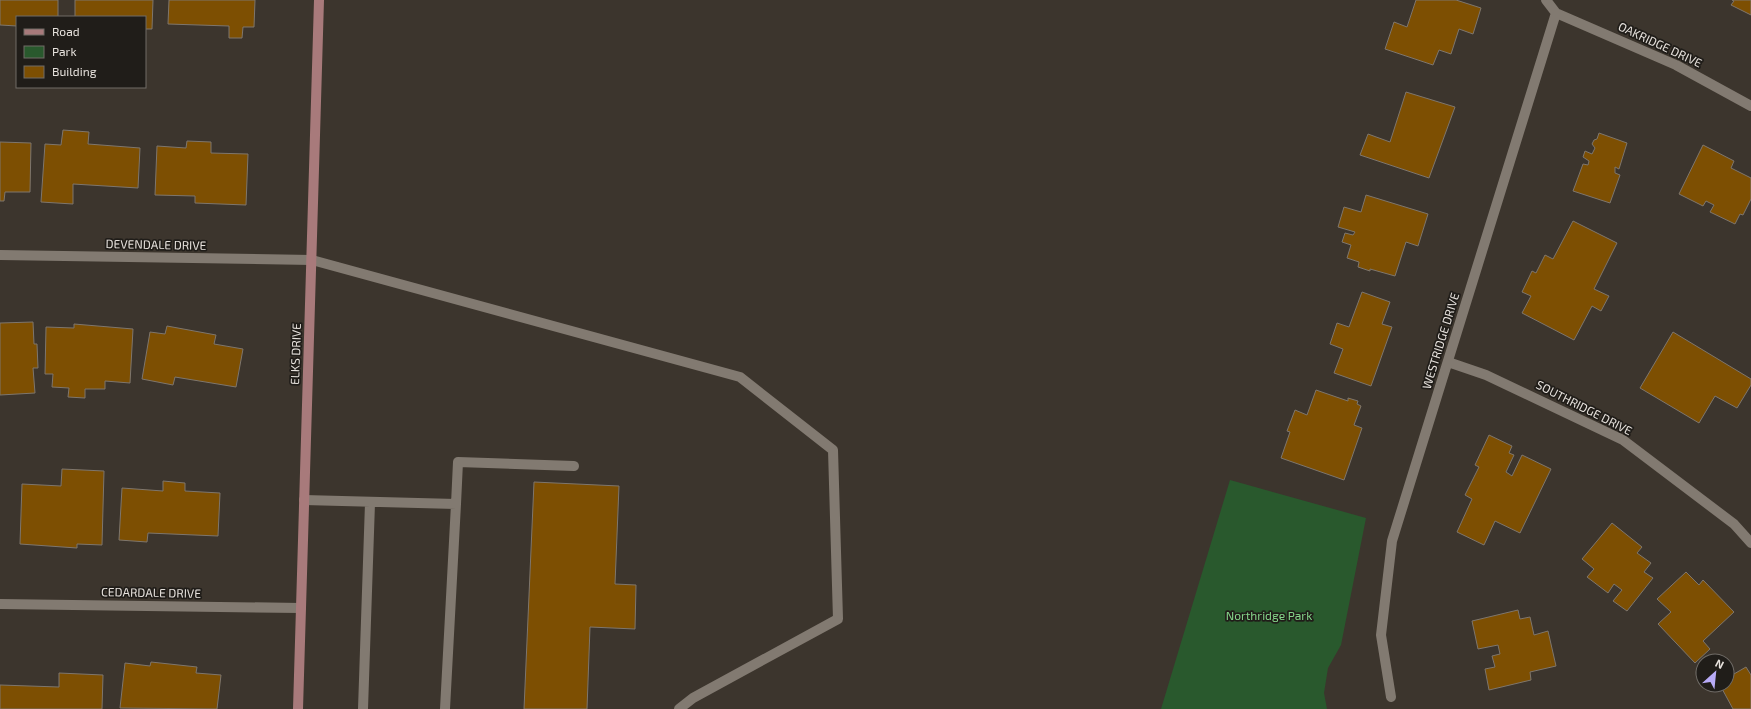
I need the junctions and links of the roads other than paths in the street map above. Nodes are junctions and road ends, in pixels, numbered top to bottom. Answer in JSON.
{"nodes":[{"id":1,"x":320,"y":0,"type":"edge"},
{"id":2,"x":1546,"y":0,"type":"edge"},
{"id":3,"x":1556,"y":13,"type":"junction"},
{"id":4,"x":1751,"y":106,"type":"edge"},
{"id":5,"x":0,"y":255,"type":"edge"},
{"id":6,"x":312,"y":260,"type":"junction"},
{"id":7,"x":1448,"y":362,"type":"junction"},
{"id":8,"x":574,"y":466,"type":"dead end"},
{"id":9,"x":304,"y":500,"type":"junction"},
{"id":10,"x":370,"y":503,"type":"junction"},
{"id":11,"x":456,"y":504,"type":"junction"},
{"id":12,"x":1751,"y":543,"type":"edge"},
{"id":13,"x":0,"y":604,"type":"edge"},
{"id":14,"x":301,"y":608,"type":"junction"},
{"id":15,"x":1391,"y":697,"type":"dead end"},
{"id":16,"x":298,"y":709,"type":"edge"},
{"id":17,"x":363,"y":709,"type":"edge"},
{"id":18,"x":445,"y":709,"type":"edge"},
{"id":19,"x":679,"y":709,"type":"edge"}],
"edges":[{"from":1,"to":6,"type":"main road","name":"ELKS DRIVE"},
{"from":2,"to":3,"type":"street"},
{"from":3,"to":4,"type":"street","name":"OAKRIDGE DRIVE"},
{"from":3,"to":7,"type":"street","name":"WESTRIDGE DRIVE"},
{"from":5,"to":6,"type":"street","name":"DEVENDALE DRIVE"},
{"from":6,"to":9,"type":"main road","name":"ELKS DRIVE"},
{"from":6,"to":19,"type":"street","name":"DEVENDALE DRIVE"},
{"from":7,"to":12,"type":"street","name":"SOUTHRIDGE DRIVE"},
{"from":7,"to":15,"type":"street","name":"WESTRIDGE DRIVE"},
{"from":8,"to":11,"type":"street"},
{"from":9,"to":10,"type":"street"},
{"from":9,"to":14,"type":"main road","name":"ELKS DRIVE"},
{"from":10,"to":11,"type":"street"},
{"from":10,"to":17,"type":"street"},
{"from":11,"to":18,"type":"street"},
{"from":13,"to":14,"type":"street","name":"CEDARDALE DRIVE"},
{"from":14,"to":16,"type":"main road","name":"ELKS DRIVE"}]}
